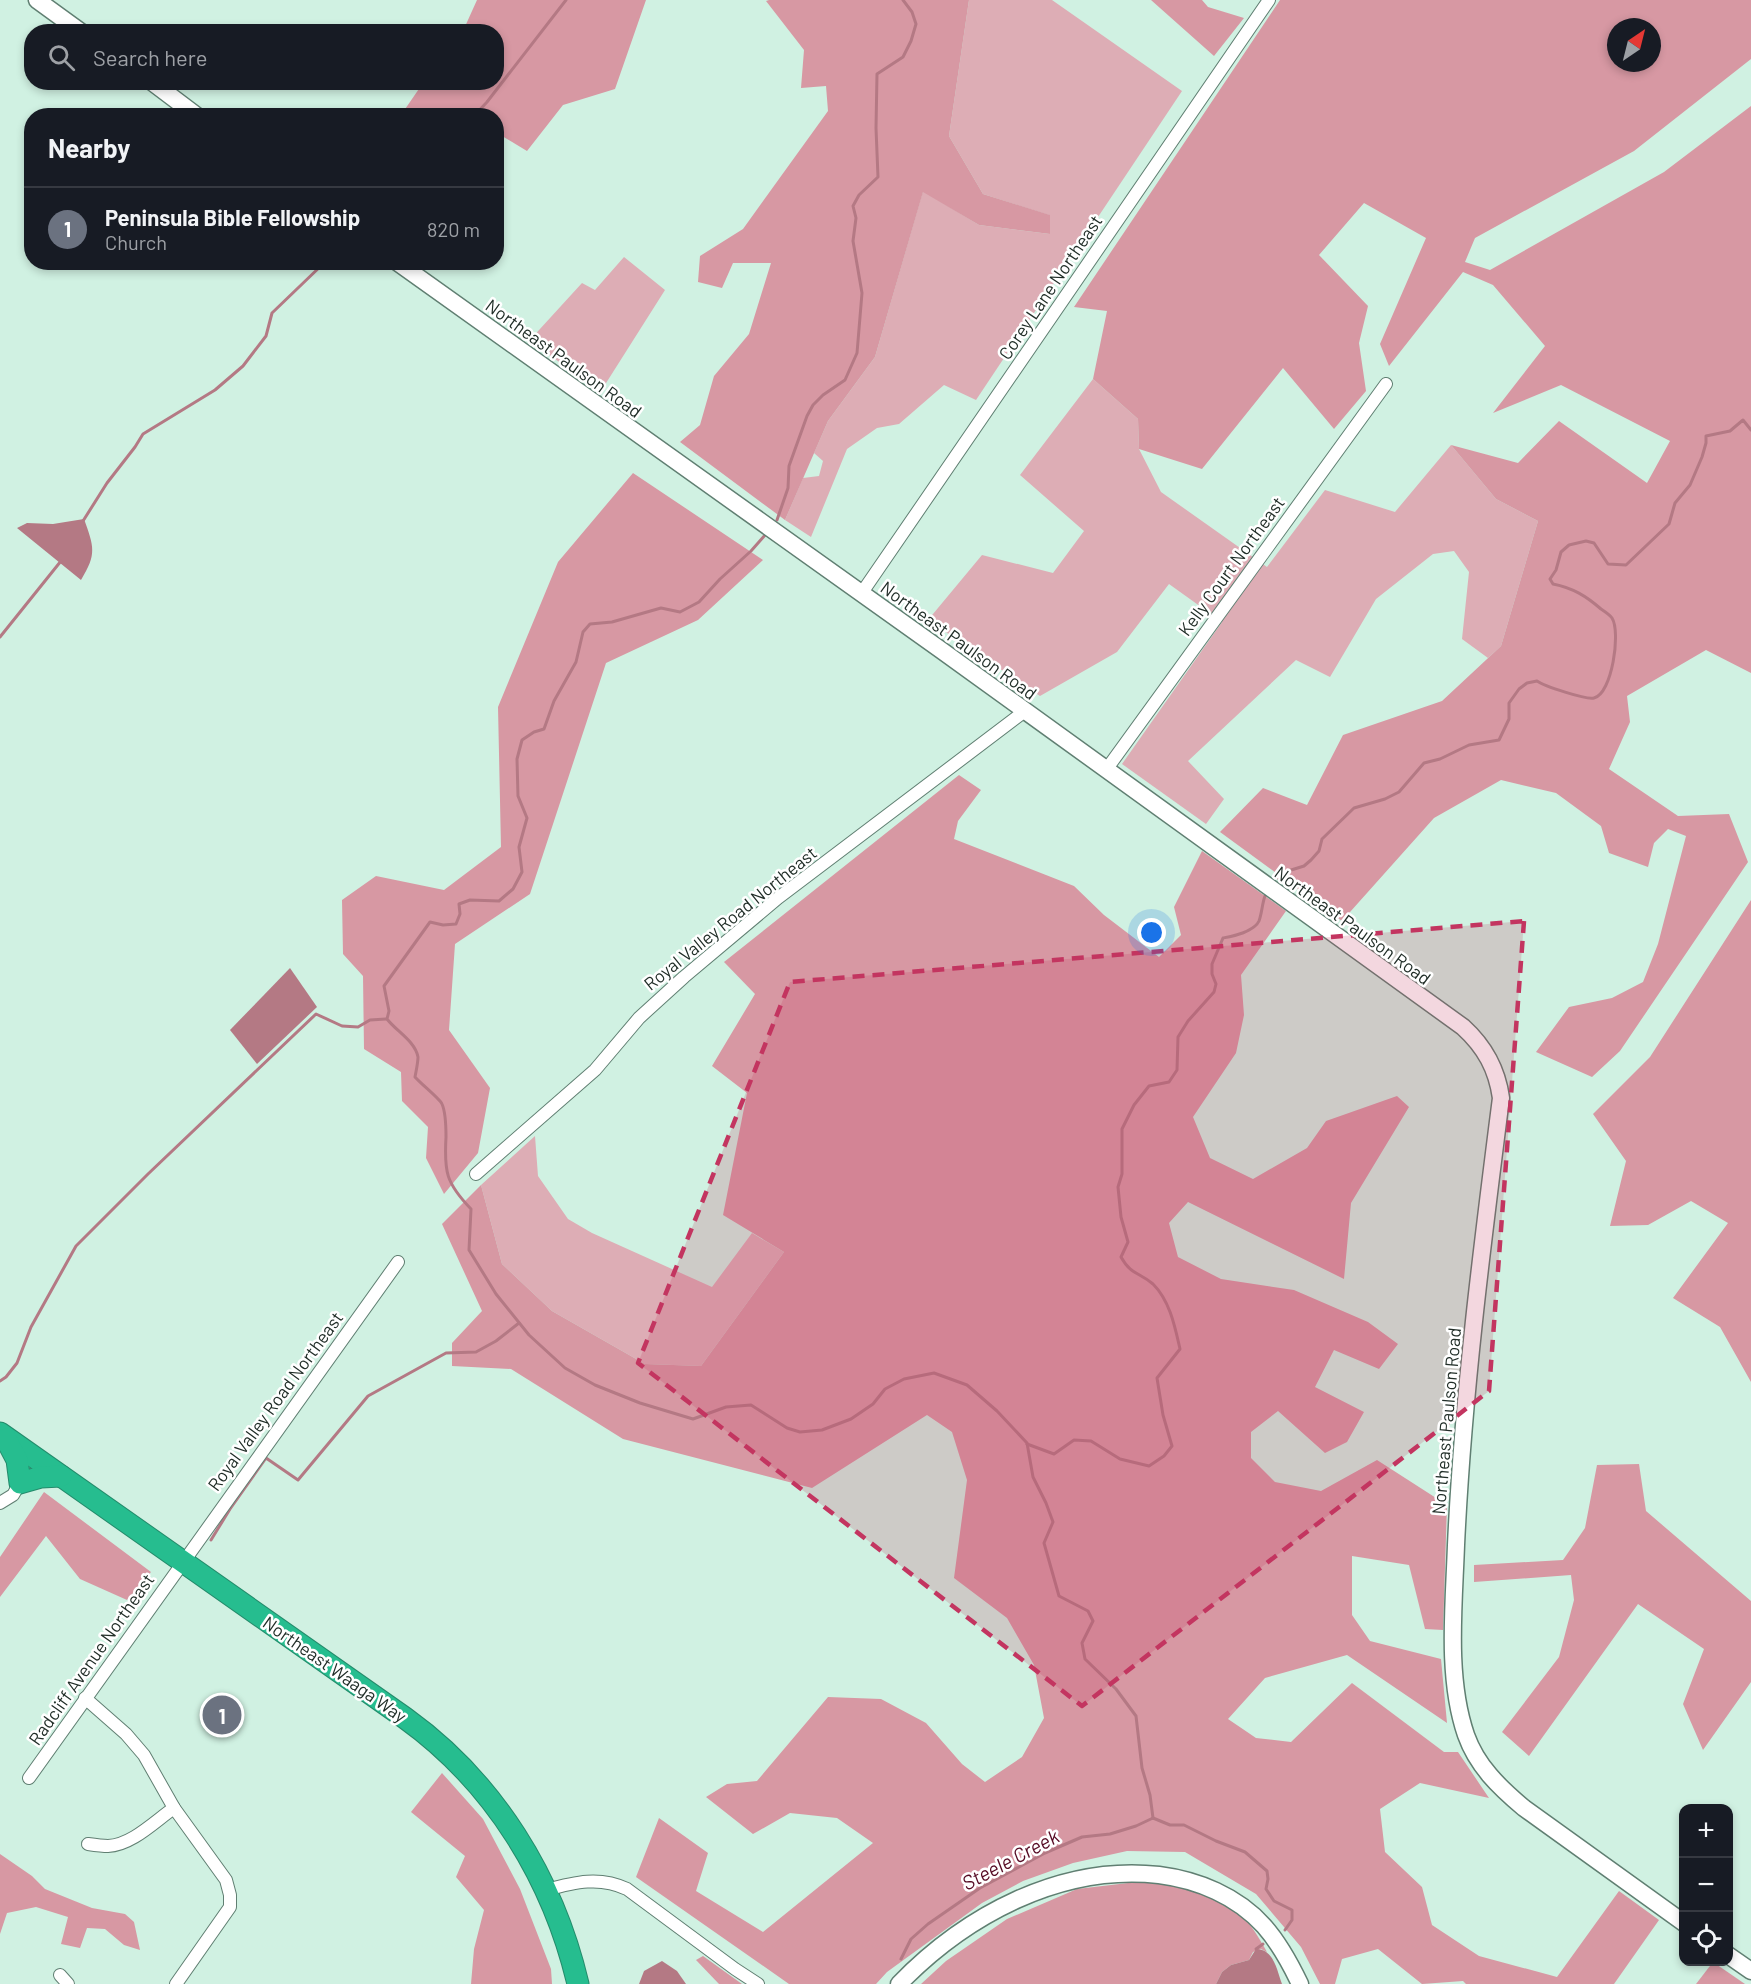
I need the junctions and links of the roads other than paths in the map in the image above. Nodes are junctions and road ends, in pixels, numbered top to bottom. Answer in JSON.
{"nodes":[{"id":1,"x":36,"y":0,"type":"edge"},
{"id":2,"x":1269,"y":0,"type":"edge"},
{"id":3,"x":70,"y":24,"type":"edge"},
{"id":4,"x":163,"y":90,"type":"edge"},
{"id":5,"x":186,"y":108,"type":"edge"},
{"id":6,"x":408,"y":270,"type":"edge"},
{"id":7,"x":1386,"y":384,"type":"dead end"},
{"id":8,"x":861,"y":594,"type":"junction"},
{"id":9,"x":1025,"y":711,"type":"junction"},
{"id":10,"x":1106,"y":770,"type":"junction"},
{"id":11,"x":476,"y":1174,"type":"dead end"},
{"id":12,"x":398,"y":1262,"type":"dead end"},
{"id":13,"x":2,"y":1435,"type":"edge"},
{"id":14,"x":61,"y":1476,"type":"junction"},
{"id":15,"x":20,"y":1483,"type":"junction"},
{"id":16,"x":0,"y":1503,"type":"edge"},
{"id":17,"x":182,"y":1561,"type":"junction"},
{"id":18,"x":85,"y":1698,"type":"junction"},
{"id":19,"x":29,"y":1778,"type":"dead end"},
{"id":20,"x":174,"y":1808,"type":"junction"},
{"id":21,"x":88,"y":1844,"type":"dead end"},
{"id":22,"x":546,"y":1890,"type":"junction"},
{"id":23,"x":1679,"y":1920,"type":"edge"},
{"id":24,"x":1733,"y":1958,"type":"edge"},
{"id":25,"x":1751,"y":1971,"type":"edge"},
{"id":26,"x":176,"y":1984,"type":"edge"},
{"id":27,"x":578,"y":1984,"type":"edge"},
{"id":28,"x":758,"y":1984,"type":"edge"},
{"id":29,"x":899,"y":1984,"type":"edge"},
{"id":30,"x":1300,"y":1984,"type":"edge"}],
"edges":[{"from":1,"to":3,"type":"street"},
{"from":2,"to":8,"type":"street","name":"Corey Lane Northeast"},
{"from":4,"to":5,"type":"street"},
{"from":6,"to":8,"type":"street","name":"Northeast Paulson Road"},
{"from":7,"to":10,"type":"street","name":"Kelly Court Northeast"},
{"from":8,"to":9,"type":"street","name":"Northeast Paulson Road"},
{"from":9,"to":10,"type":"street","name":"Northeast Paulson Road"},
{"from":9,"to":11,"type":"street","name":"Royal Valley Road Northeast"},
{"from":10,"to":23,"type":"street","name":"Northeast Paulson Road"},
{"from":12,"to":17,"type":"street","name":"Royal Valley Road Northeast"},
{"from":13,"to":14,"type":"highway","name":"Northeast Waaga Way"},
{"from":13,"to":15,"type":"highway"},
{"from":14,"to":15,"type":"highway"},
{"from":14,"to":17,"type":"highway","name":"Northeast Waaga Way"},
{"from":15,"to":16,"type":"street"},
{"from":17,"to":18,"type":"street","name":"Radcliff Avenue Northeast"},
{"from":17,"to":22,"type":"highway","name":"Northeast Waaga Way"},
{"from":18,"to":19,"type":"street","name":"Radcliff Avenue Northeast"},
{"from":18,"to":20,"type":"street"},
{"from":20,"to":21,"type":"street"},
{"from":20,"to":26,"type":"street"},
{"from":22,"to":27,"type":"highway","name":"Northeast Waaga Way"},
{"from":22,"to":28,"type":"street"},
{"from":24,"to":25,"type":"street"},
{"from":29,"to":30,"type":"street"}]}
